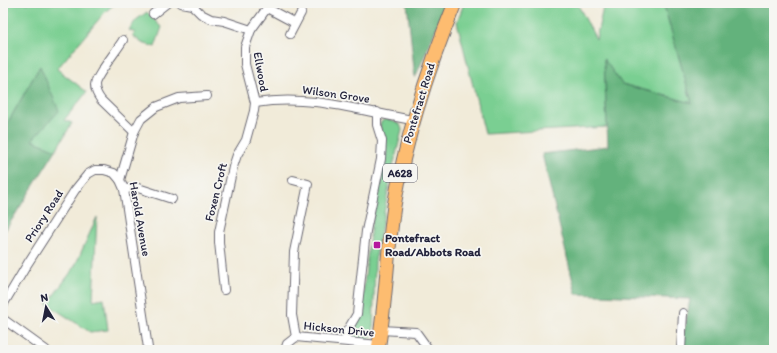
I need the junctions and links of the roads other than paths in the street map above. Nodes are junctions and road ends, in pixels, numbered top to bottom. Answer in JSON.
{"nodes":[{"id":1,"x":167,"y":3,"type":"edge"},
{"id":2,"x":181,"y":3,"type":"edge"},
{"id":3,"x":455,"y":3,"type":"edge"},
{"id":4,"x":267,"y":5,"type":"edge"},
{"id":5,"x":300,"y":13,"type":"dead end"},
{"id":6,"x":153,"y":14,"type":"dead end"},
{"id":7,"x":295,"y":23,"type":"junction"},
{"id":8,"x":251,"y":30,"type":"junction"},
{"id":9,"x":290,"y":34,"type":"dead end"},
{"id":10,"x":124,"y":40,"type":"dead end"},
{"id":11,"x":207,"y":96,"type":"dead end"},
{"id":12,"x":255,"y":104,"type":"junction"},
{"id":13,"x":377,"y":112,"type":"junction"},
{"id":14,"x":413,"y":120,"type":"junction"},
{"id":15,"x":134,"y":132,"type":"junction"},
{"id":16,"x":120,"y":180,"type":"junction"},
{"id":17,"x":292,"y":180,"type":"dead end"},
{"id":18,"x":124,"y":189,"type":"junction"},
{"id":19,"x":172,"y":199,"type":"dead end"},
{"id":20,"x":224,"y":290,"type":"dead end"},
{"id":21,"x":3,"y":305,"type":"edge"},
{"id":22,"x":683,"y":313,"type":"dead end"},
{"id":23,"x":3,"y":319,"type":"edge"},
{"id":24,"x":381,"y":330,"type":"junction"},
{"id":25,"x":296,"y":337,"type":"junction"},
{"id":26,"x":345,"y":341,"type":"junction"},
{"id":27,"x":379,"y":347,"type":"edge"},
{"id":28,"x":46,"y":350,"type":"edge"},
{"id":29,"x":148,"y":350,"type":"edge"},
{"id":30,"x":285,"y":350,"type":"edge"},
{"id":31,"x":429,"y":350,"type":"edge"},
{"id":32,"x":681,"y":350,"type":"edge"}],
"edges":[{"from":1,"to":6,"type":"street"},
{"from":2,"to":8,"type":"street"},
{"from":3,"to":14,"type":"highway","name":"Pontefract Road","number":"A628"},
{"from":4,"to":7,"type":"street"},
{"from":4,"to":8,"type":"street","name":"Ellwood"},
{"from":5,"to":7,"type":"street"},
{"from":7,"to":9,"type":"street"},
{"from":8,"to":12,"type":"street","name":"Ellwood"},
{"from":10,"to":15,"type":"street"},
{"from":11,"to":15,"type":"street","name":"Harold Avenue"},
{"from":12,"to":13,"type":"street","name":"Wilson Grove"},
{"from":12,"to":20,"type":"street","name":"Foxen Croft"},
{"from":13,"to":14,"type":"street","name":"Wilson Grove"},
{"from":13,"to":26,"type":"street","name":"Pontefract Road"},
{"from":14,"to":24,"type":"highway","name":"Pontefract Road","number":"A628"},
{"from":15,"to":16,"type":"street","name":"Harold Avenue"},
{"from":16,"to":18,"type":"street","name":"Harold Avenue"},
{"from":16,"to":21,"type":"street","name":"Priory Road"},
{"from":17,"to":25,"type":"street"},
{"from":18,"to":19,"type":"street"},
{"from":18,"to":29,"type":"street","name":"Harold Avenue"},
{"from":22,"to":32,"type":"street"},
{"from":23,"to":28,"type":"street"},
{"from":24,"to":27,"type":"highway","name":"Pontefract Road","number":"A628"},
{"from":24,"to":31,"type":"street"},
{"from":25,"to":26,"type":"street","name":"Hickson Drive"},
{"from":25,"to":30,"type":"street"},
{"from":26,"to":27,"type":"street","name":"Hickson Drive"}]}
